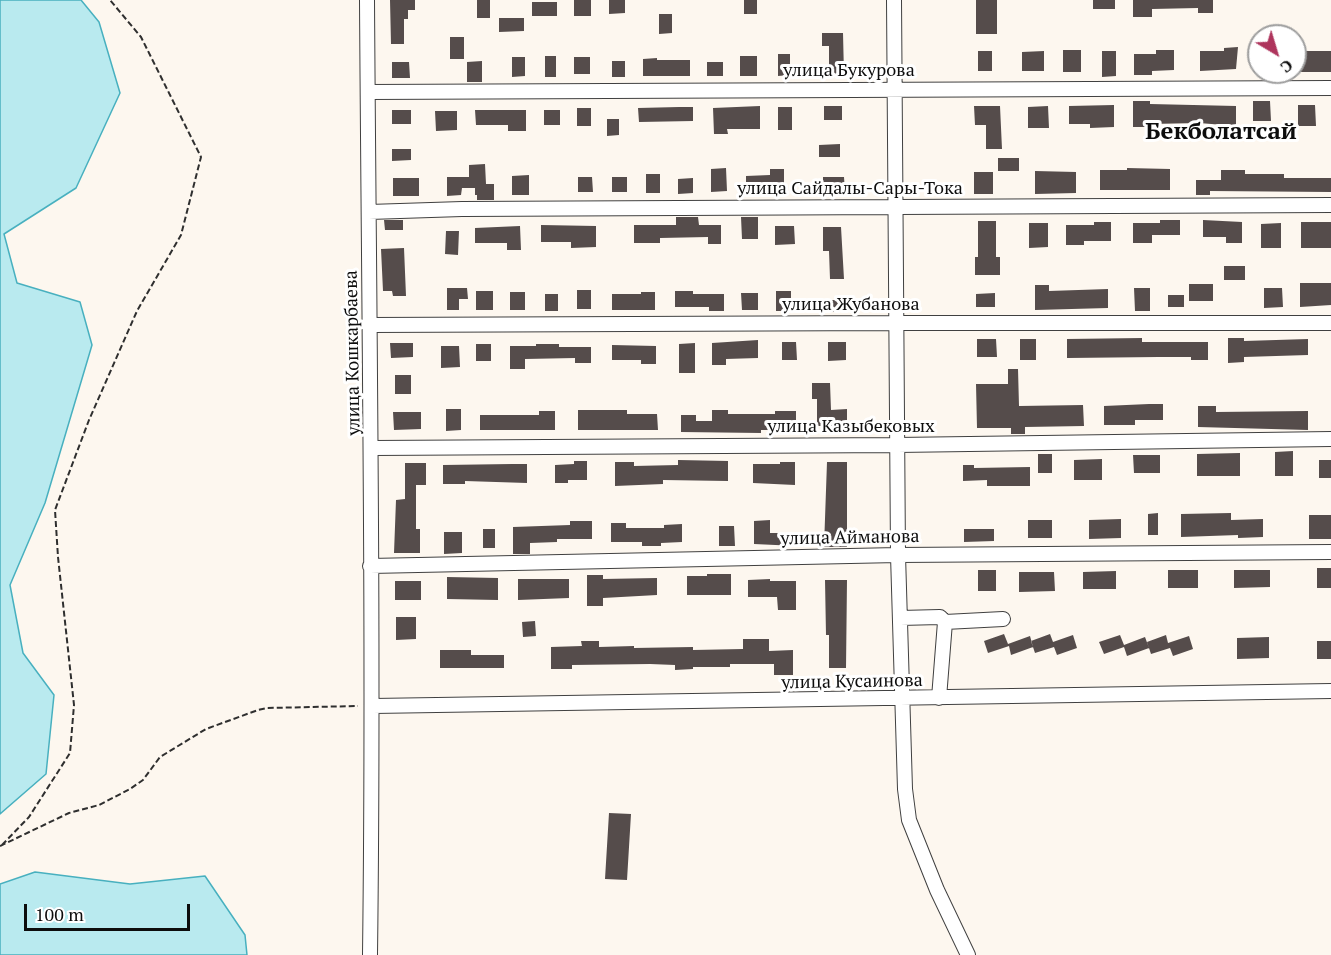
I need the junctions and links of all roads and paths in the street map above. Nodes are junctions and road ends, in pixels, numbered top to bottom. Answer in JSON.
{"nodes":[{"id":1,"x":110,"y":0,"type":"edge"},
{"id":2,"x":367,"y":0,"type":"edge"},
{"id":3,"x":894,"y":0,"type":"edge"},
{"id":4,"x":1331,"y":88,"type":"edge"},
{"id":5,"x":895,"y":89,"type":"junction"},
{"id":6,"x":368,"y":92,"type":"junction"},
{"id":7,"x":1331,"y":205,"type":"edge"},
{"id":8,"x":896,"y":207,"type":"junction"},
{"id":9,"x":369,"y":212,"type":"junction"},
{"id":10,"x":896,"y":322,"type":"junction"},
{"id":11,"x":1331,"y":324,"type":"edge"},
{"id":12,"x":370,"y":325,"type":"junction"},
{"id":13,"x":1331,"y":439,"type":"edge"},
{"id":14,"x":897,"y":445,"type":"junction"},
{"id":15,"x":372,"y":448,"type":"junction"},
{"id":16,"x":1331,"y":552,"type":"edge"},
{"id":17,"x":898,"y":555,"type":"junction"},
{"id":18,"x":370,"y":566,"type":"junction"},
{"id":19,"x":900,"y":618,"type":"junction"},
{"id":20,"x":1003,"y":619,"type":"dead end"},
{"id":21,"x":945,"y":622,"type":"junction"},
{"id":22,"x":1331,"y":691,"type":"edge"},
{"id":23,"x":939,"y":698,"type":"junction"},
{"id":24,"x":902,"y":699,"type":"junction"},
{"id":25,"x":373,"y":706,"type":"junction"},
{"id":26,"x":1,"y":846,"type":"edge"},
{"id":27,"x":370,"y":955,"type":"edge"},
{"id":28,"x":968,"y":955,"type":"edge"}],
"edges":[{"from":1,"to":26,"type":"path"},
{"from":2,"to":6,"type":"street","name":"улица Кошкарбаева"},
{"from":3,"to":5,"type":"street"},
{"from":4,"to":5,"type":"street","name":"улица Букурова"},
{"from":5,"to":6,"type":"street","name":"улица Букурова"},
{"from":5,"to":8,"type":"street"},
{"from":6,"to":9,"type":"street","name":"улица Кошкарбаева"},
{"from":7,"to":8,"type":"street","name":"улица Сайдалы-Сары-Тока"},
{"from":8,"to":9,"type":"street","name":"улица Сайдалы-Сары-Тока"},
{"from":8,"to":10,"type":"street"},
{"from":9,"to":12,"type":"street","name":"улица Кошкарбаева"},
{"from":10,"to":11,"type":"street","name":"улица Жубанова"},
{"from":10,"to":12,"type":"street","name":"улица Жубанова"},
{"from":10,"to":14,"type":"street"},
{"from":12,"to":15,"type":"street","name":"улица Кошкарбаева"},
{"from":13,"to":14,"type":"street","name":"улица Казыбековых"},
{"from":14,"to":15,"type":"street","name":"улица Казыбековых"},
{"from":14,"to":17,"type":"street"},
{"from":15,"to":18,"type":"street","name":"улица Кошкарбаева"},
{"from":16,"to":17,"type":"street","name":"улица Айманова"},
{"from":17,"to":18,"type":"street","name":"улица Айманова"},
{"from":17,"to":19,"type":"street"},
{"from":18,"to":25,"type":"street","name":"улица Кошкарбаева"},
{"from":19,"to":21,"type":"street"},
{"from":19,"to":24,"type":"street"},
{"from":20,"to":21,"type":"street"},
{"from":21,"to":23,"type":"street"},
{"from":22,"to":23,"type":"street","name":"улица Кусаинова"},
{"from":23,"to":24,"type":"street","name":"улица Кусаинова"},
{"from":24,"to":25,"type":"street","name":"улица Кусаинова"},
{"from":24,"to":28,"type":"street"},
{"from":25,"to":26,"type":"path"},
{"from":25,"to":27,"type":"street","name":"улица Кошкарбаева"}]}
